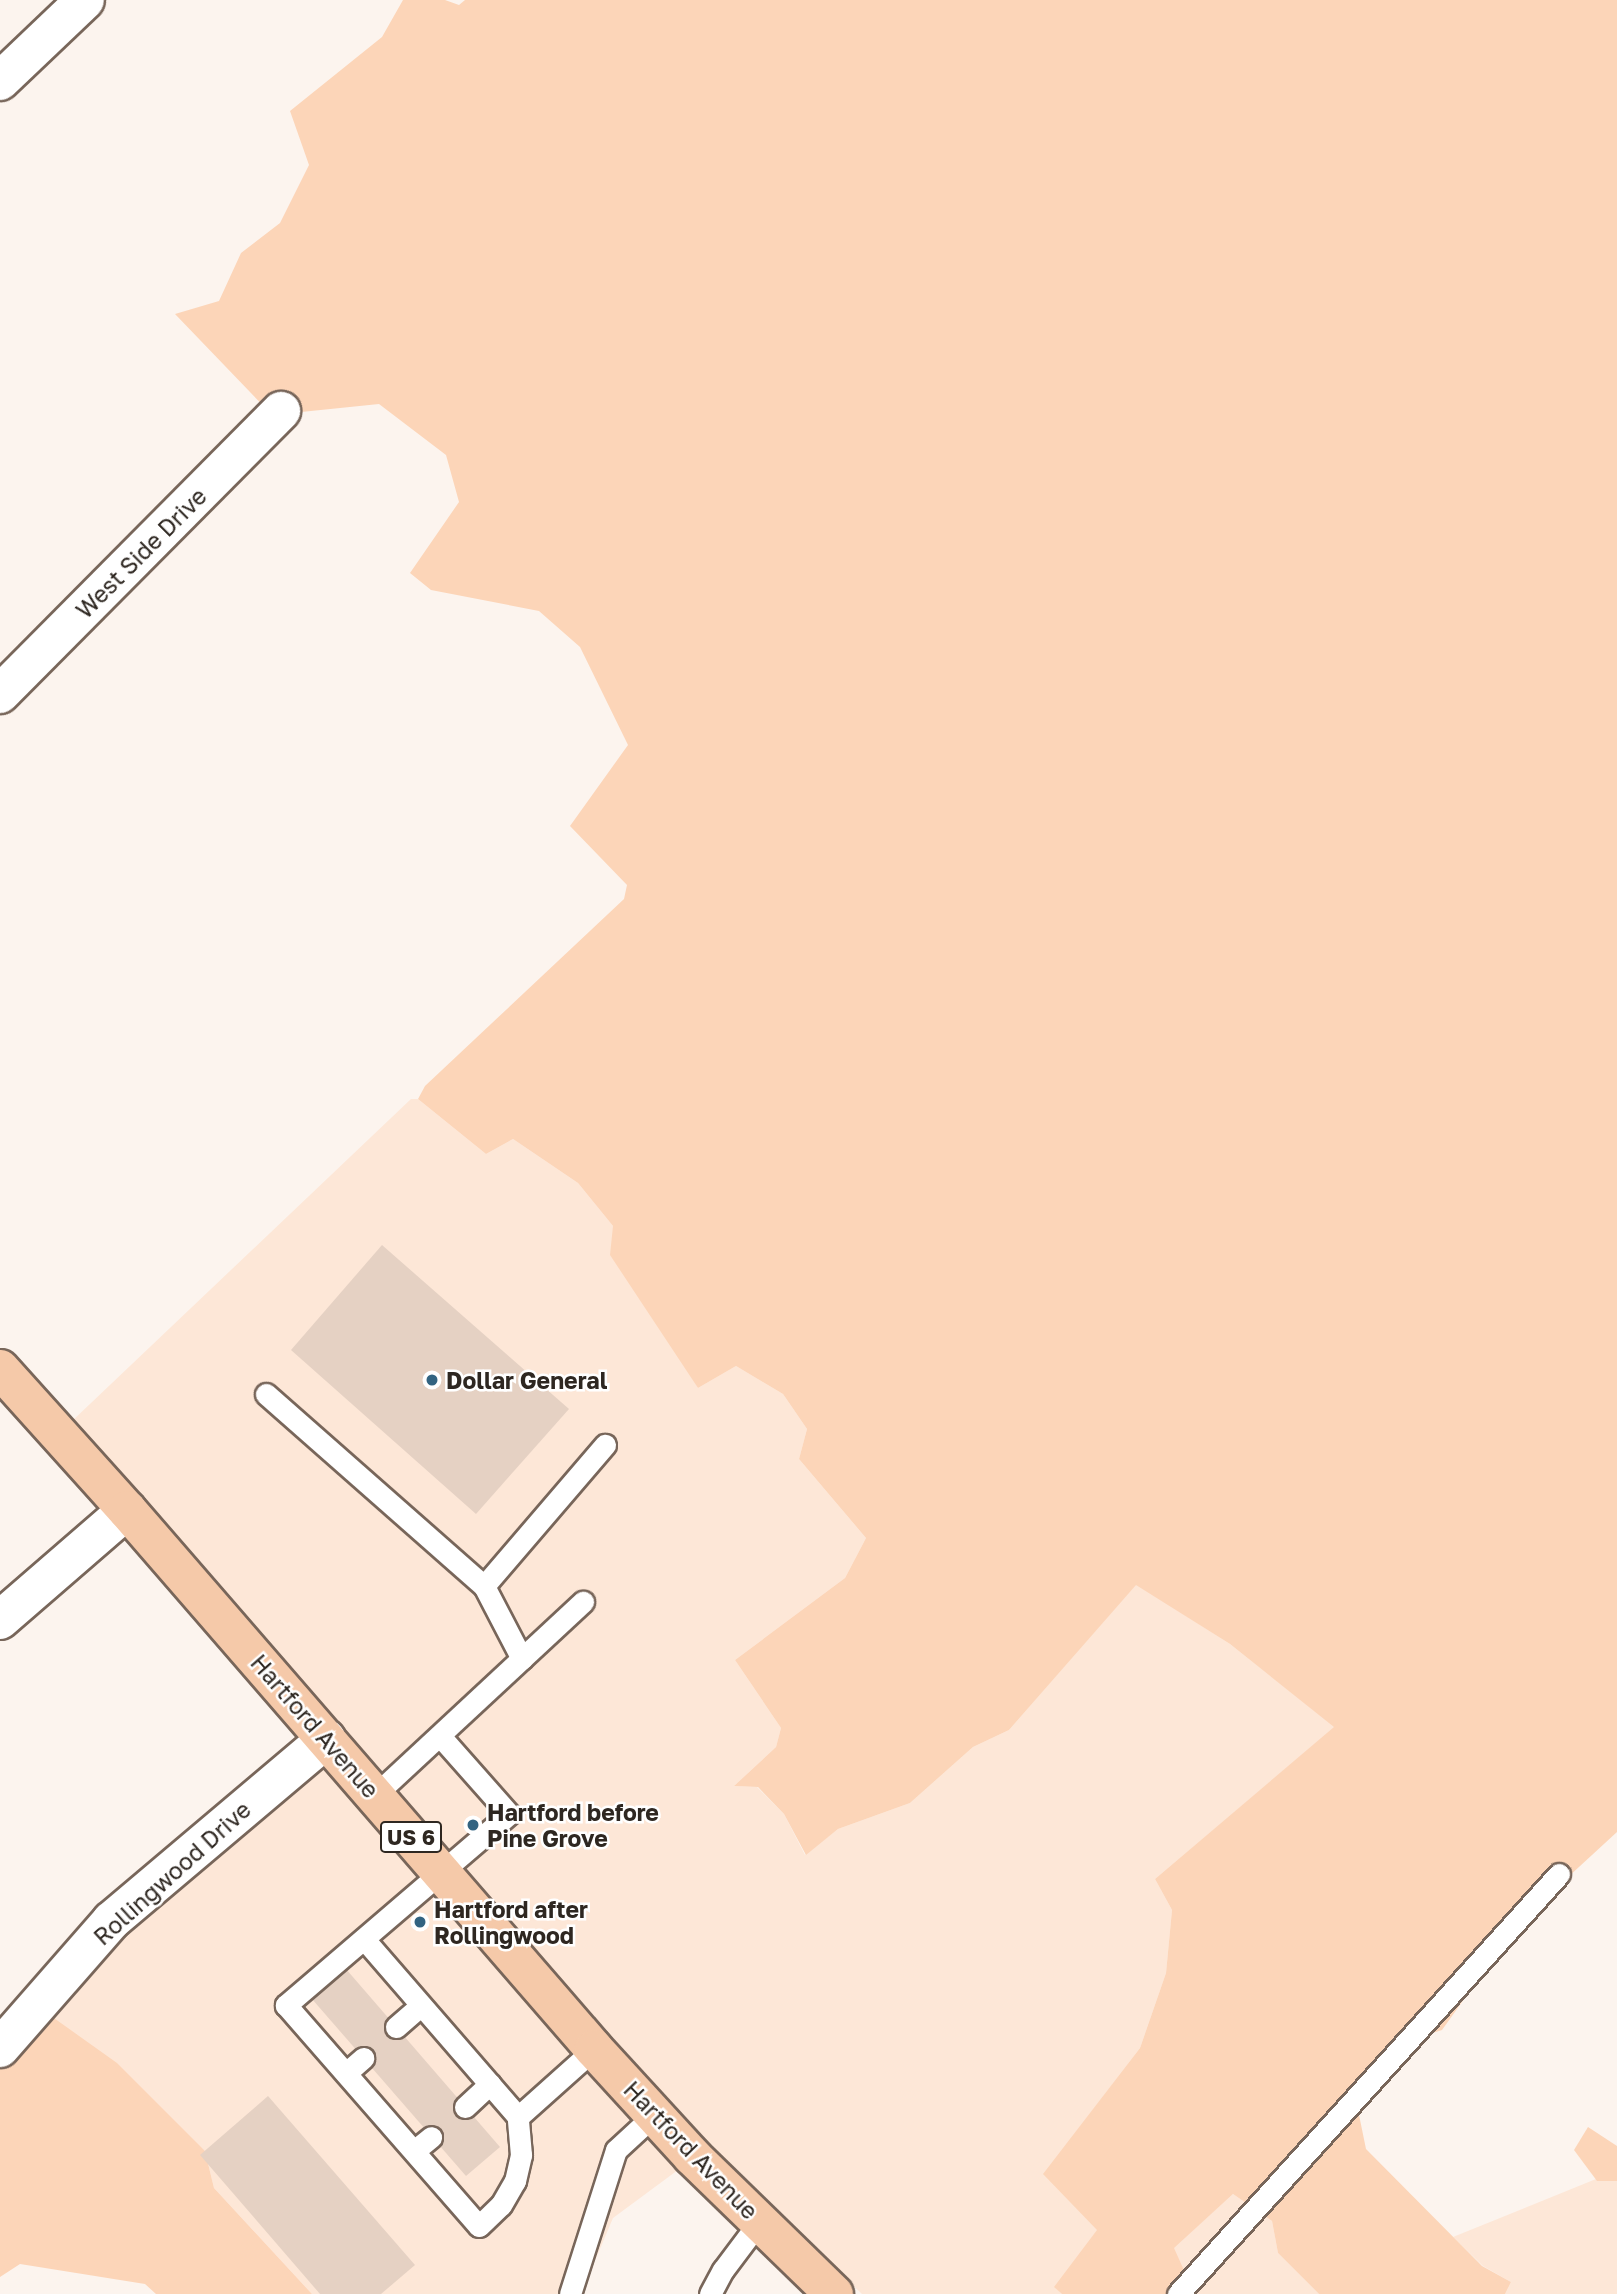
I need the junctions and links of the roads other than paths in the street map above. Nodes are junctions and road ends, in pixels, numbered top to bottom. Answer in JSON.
{"nodes":[{"id":1,"x":85,"y":0,"type":"edge"},
{"id":2,"x":0,"y":81,"type":"edge"},
{"id":3,"x":281,"y":411,"type":"dead end"},
{"id":4,"x":0,"y":694,"type":"edge"},
{"id":5,"x":0,"y":1369,"type":"edge"},
{"id":6,"x":266,"y":1394,"type":"dead end"},
{"id":7,"x":605,"y":1445,"type":"dead end"},
{"id":8,"x":127,"y":1510,"type":"junction"},
{"id":9,"x":484,"y":1586,"type":"junction"},
{"id":10,"x":583,"y":1602,"type":"dead end"},
{"id":11,"x":0,"y":1620,"type":"edge"},
{"id":12,"x":522,"y":1659,"type":"junction"},
{"id":13,"x":440,"y":1736,"type":"junction"},
{"id":14,"x":326,"y":1739,"type":"junction"},
{"id":15,"x":375,"y":1795,"type":"junction"},
{"id":16,"x":441,"y":1872,"type":"junction"},
{"id":17,"x":1559,"y":1874,"type":"dead end"},
{"id":18,"x":364,"y":1939,"type":"junction"},
{"id":19,"x":421,"y":2005,"type":"junction"},
{"id":20,"x":396,"y":2027,"type":"dead end"},
{"id":21,"x":0,"y":2048,"type":"edge"},
{"id":22,"x":594,"y":2049,"type":"junction"},
{"id":23,"x":363,"y":2058,"type":"dead end"},
{"id":24,"x":346,"y":2073,"type":"junction"},
{"id":25,"x":489,"y":2084,"type":"junction"},
{"id":26,"x":465,"y":2107,"type":"dead end"},
{"id":27,"x":654,"y":2115,"type":"junction"},
{"id":28,"x":518,"y":2117,"type":"junction"},
{"id":29,"x":431,"y":2137,"type":"dead end"},
{"id":30,"x":414,"y":2151,"type":"junction"},
{"id":31,"x":760,"y":2222,"type":"junction"},
{"id":32,"x":570,"y":2294,"type":"edge"},
{"id":33,"x":710,"y":2294,"type":"edge"},
{"id":34,"x":834,"y":2294,"type":"edge"},
{"id":35,"x":1178,"y":2294,"type":"edge"}],
"edges":[{"from":1,"to":2,"type":"street"},
{"from":3,"to":4,"type":"street","name":"West Side Drive"},
{"from":5,"to":8,"type":"highway","name":"Hartford Avenue","number":"US 6"},
{"from":6,"to":9,"type":"lane"},
{"from":7,"to":9,"type":"lane"},
{"from":8,"to":11,"type":"street"},
{"from":8,"to":14,"type":"highway","name":"Hartford Avenue","number":"US 6"},
{"from":9,"to":12,"type":"lane"},
{"from":10,"to":12,"type":"lane"},
{"from":12,"to":13,"type":"lane"},
{"from":13,"to":15,"type":"lane"},
{"from":13,"to":16,"type":"lane"},
{"from":14,"to":15,"type":"highway","name":"Hartford Avenue","number":"US 6"},
{"from":14,"to":21,"type":"street","name":"Rollingwood Drive"},
{"from":15,"to":16,"type":"highway","name":"Hartford Avenue","number":"US 6"},
{"from":16,"to":18,"type":"lane"},
{"from":16,"to":22,"type":"highway","name":"Hartford Avenue","number":"US 6"},
{"from":17,"to":35,"type":"lane"},
{"from":18,"to":19,"type":"lane"},
{"from":18,"to":24,"type":"lane"},
{"from":19,"to":20,"type":"lane"},
{"from":19,"to":25,"type":"lane"},
{"from":22,"to":27,"type":"highway","name":"Hartford Avenue","number":"US 6"},
{"from":22,"to":28,"type":"lane"},
{"from":23,"to":24,"type":"lane"},
{"from":24,"to":30,"type":"lane"},
{"from":25,"to":26,"type":"lane"},
{"from":25,"to":28,"type":"lane"},
{"from":27,"to":31,"type":"highway","name":"Hartford Avenue","number":"US 6"},
{"from":27,"to":32,"type":"lane"},
{"from":28,"to":30,"type":"lane"},
{"from":29,"to":30,"type":"lane"},
{"from":31,"to":33,"type":"lane"},
{"from":31,"to":34,"type":"highway","name":"Hartford Avenue","number":"US 6"}]}
